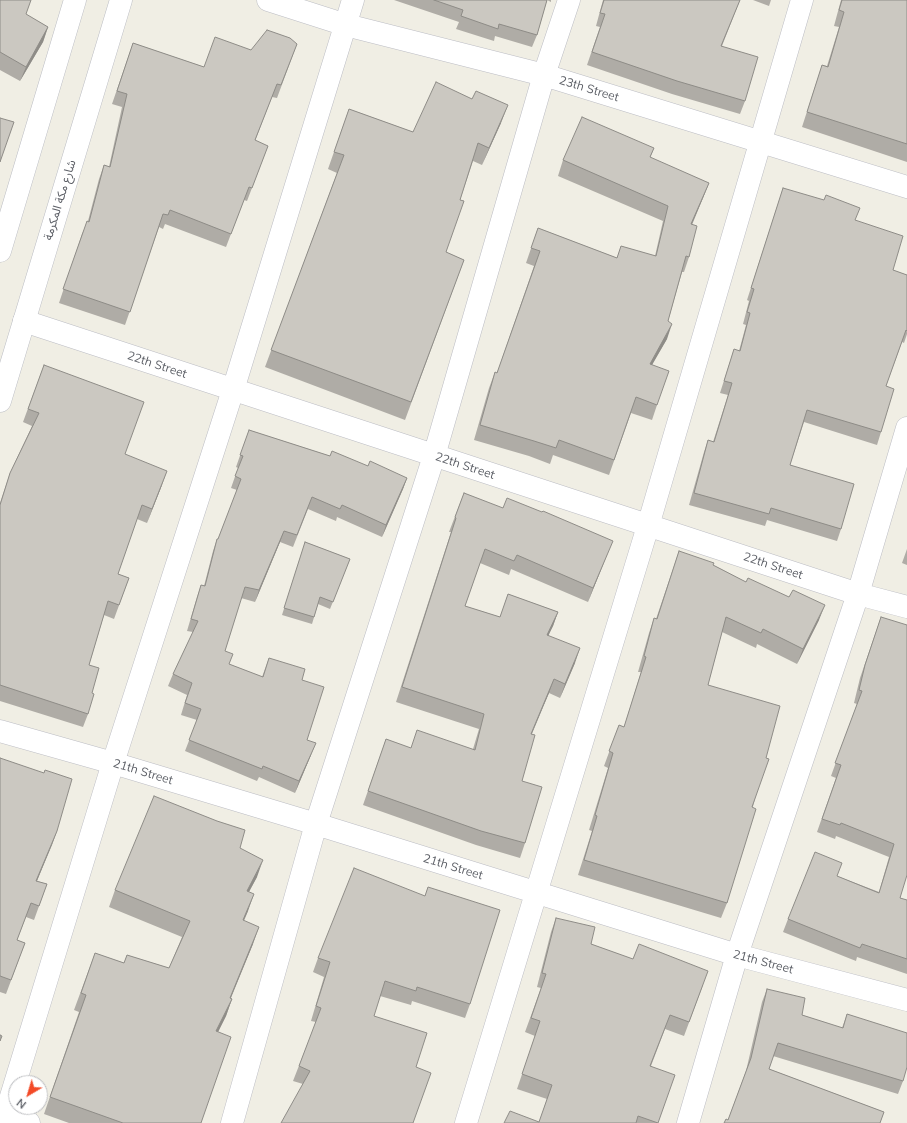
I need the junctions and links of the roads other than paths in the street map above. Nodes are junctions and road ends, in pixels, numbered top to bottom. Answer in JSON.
{"nodes":[{"id":1,"x":75,"y":0,"type":"edge"},
{"id":2,"x":120,"y":0,"type":"edge"},
{"id":3,"x":268,"y":0,"type":"edge"},
{"id":4,"x":353,"y":0,"type":"edge"},
{"id":5,"x":569,"y":0,"type":"edge"},
{"id":6,"x":802,"y":0,"type":"edge"},
{"id":7,"x":346,"y":25,"type":"junction"},
{"id":8,"x":544,"y":75,"type":"junction"},
{"id":9,"x":761,"y":142,"type":"junction"},
{"id":10,"x":907,"y":188,"type":"edge"},
{"id":11,"x":0,"y":251,"type":"edge"},
{"id":12,"x":24,"y":322,"type":"junction"},
{"id":13,"x":233,"y":390,"type":"junction"},
{"id":14,"x":0,"y":401,"type":"edge"},
{"id":15,"x":907,"y":428,"type":"edge"},
{"id":16,"x":434,"y":456,"type":"junction"},
{"id":17,"x":648,"y":526,"type":"junction"},
{"id":18,"x":858,"y":594,"type":"junction"},
{"id":19,"x":907,"y":606,"type":"edge"},
{"id":20,"x":0,"y":731,"type":"edge"},
{"id":21,"x":112,"y":763,"type":"junction"},
{"id":22,"x":316,"y":824,"type":"junction"},
{"id":23,"x":536,"y":893,"type":"junction"},
{"id":24,"x":737,"y":955,"type":"junction"},
{"id":25,"x":907,"y":1000,"type":"edge"},
{"id":26,"x":3,"y":1115,"type":"edge"},
{"id":27,"x":29,"y":1123,"type":"edge"},
{"id":28,"x":232,"y":1123,"type":"edge"},
{"id":29,"x":466,"y":1123,"type":"edge"},
{"id":30,"x":688,"y":1123,"type":"edge"}],
"edges":[{"from":1,"to":11,"type":"street"},
{"from":2,"to":12,"type":"street","name":"شارع مكة المكرمة"},
{"from":3,"to":7,"type":"street","name":"23th Street"},
{"from":4,"to":7,"type":"street"},
{"from":5,"to":8,"type":"street"},
{"from":6,"to":9,"type":"street"},
{"from":7,"to":8,"type":"street","name":"23th Street"},
{"from":7,"to":13,"type":"street"},
{"from":8,"to":9,"type":"street","name":"23th Street"},
{"from":8,"to":16,"type":"street"},
{"from":9,"to":10,"type":"street","name":"23th Street"},
{"from":9,"to":17,"type":"street"},
{"from":12,"to":13,"type":"street","name":"22th Street"},
{"from":12,"to":14,"type":"street","name":"شارع مكة المكرمة"},
{"from":13,"to":16,"type":"street","name":"22th Street"},
{"from":13,"to":21,"type":"street"},
{"from":15,"to":18,"type":"street"},
{"from":16,"to":17,"type":"street","name":"22th Street"},
{"from":16,"to":22,"type":"street"},
{"from":17,"to":18,"type":"street","name":"22th Street"},
{"from":17,"to":23,"type":"street"},
{"from":18,"to":19,"type":"street","name":"22th Street"},
{"from":18,"to":24,"type":"street"},
{"from":20,"to":21,"type":"street","name":"21th Street"},
{"from":21,"to":22,"type":"street","name":"21th Street"},
{"from":21,"to":26,"type":"street"},
{"from":22,"to":23,"type":"street","name":"21th Street"},
{"from":22,"to":28,"type":"street"},
{"from":23,"to":24,"type":"street","name":"21th Street"},
{"from":23,"to":29,"type":"street"},
{"from":24,"to":25,"type":"street","name":"21th Street"},
{"from":24,"to":30,"type":"street"},
{"from":26,"to":27,"type":"street"}]}
